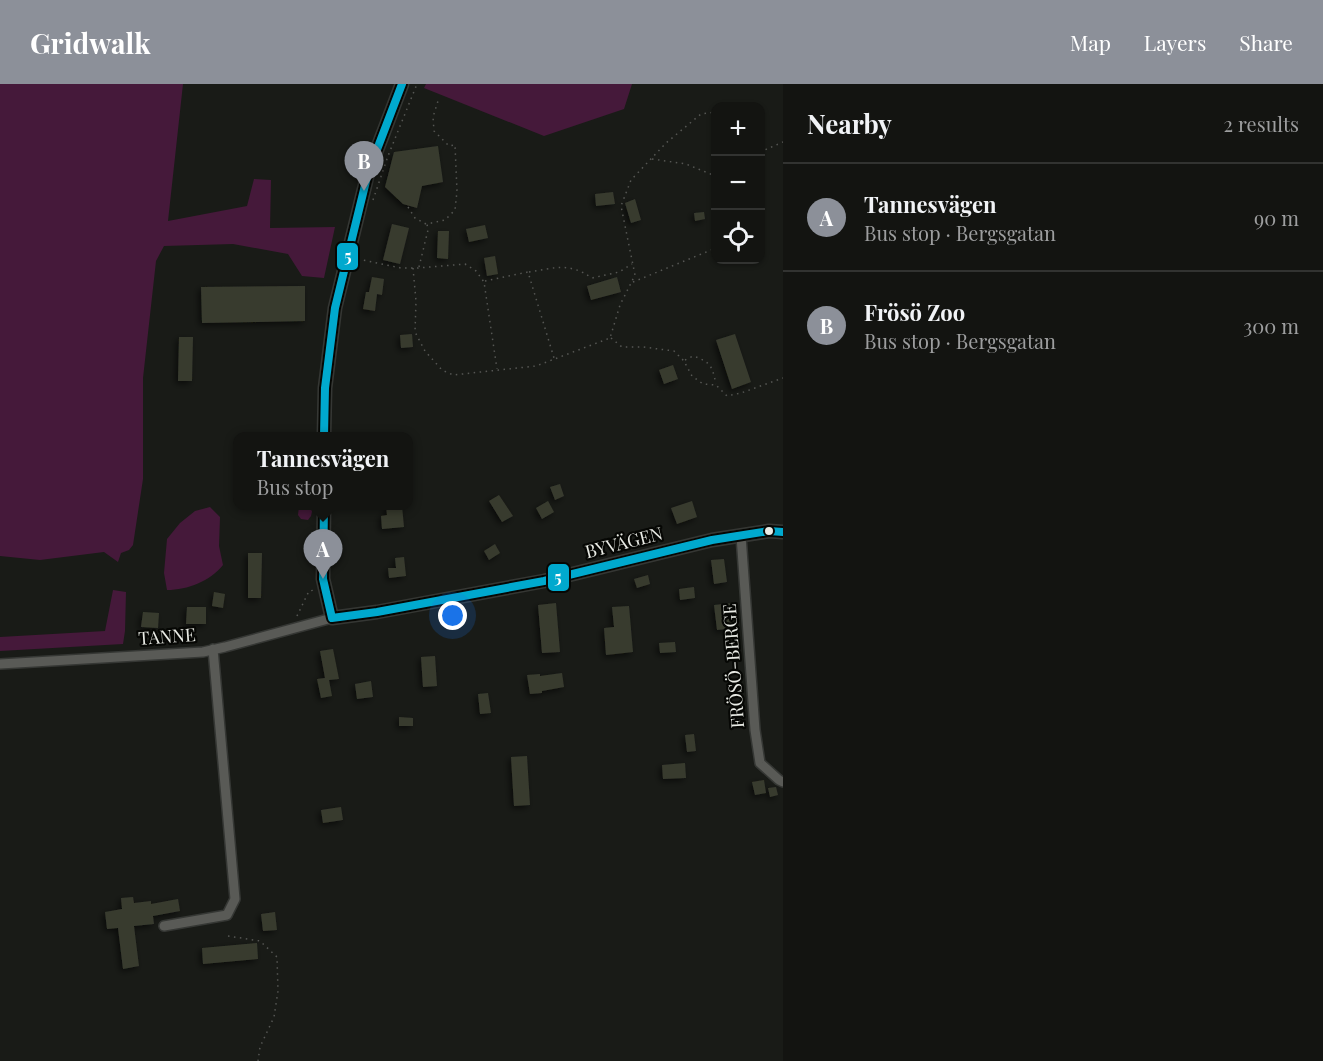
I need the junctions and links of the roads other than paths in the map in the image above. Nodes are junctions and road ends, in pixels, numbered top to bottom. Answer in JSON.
{"nodes":[{"id":1,"x":402,"y":84,"type":"edge"},
{"id":2,"x":324,"y":432,"type":"edge"},
{"id":3,"x":324,"y":510,"type":"edge"},
{"id":4,"x":783,"y":532,"type":"edge"},
{"id":5,"x":741,"y":536,"type":"junction"},
{"id":6,"x":332,"y":618,"type":"junction"},
{"id":7,"x":213,"y":649,"type":"junction"},
{"id":8,"x":0,"y":664,"type":"edge"},
{"id":9,"x":783,"y":782,"type":"edge"},
{"id":10,"x":164,"y":926,"type":"dead end"}],
"edges":[{"from":1,"to":2,"type":"street"},
{"from":3,"to":6,"type":"street"},
{"from":4,"to":5,"type":"street","name":"BYVÄGEN"},
{"from":5,"to":6,"type":"street","name":"BYVÄGEN"},
{"from":5,"to":9,"type":"street","name":"FRÖSÖ-BERGE"},
{"from":6,"to":7,"type":"street","name":"TANNE"},
{"from":7,"to":8,"type":"street","name":"TANNE"},
{"from":7,"to":10,"type":"street"}]}
